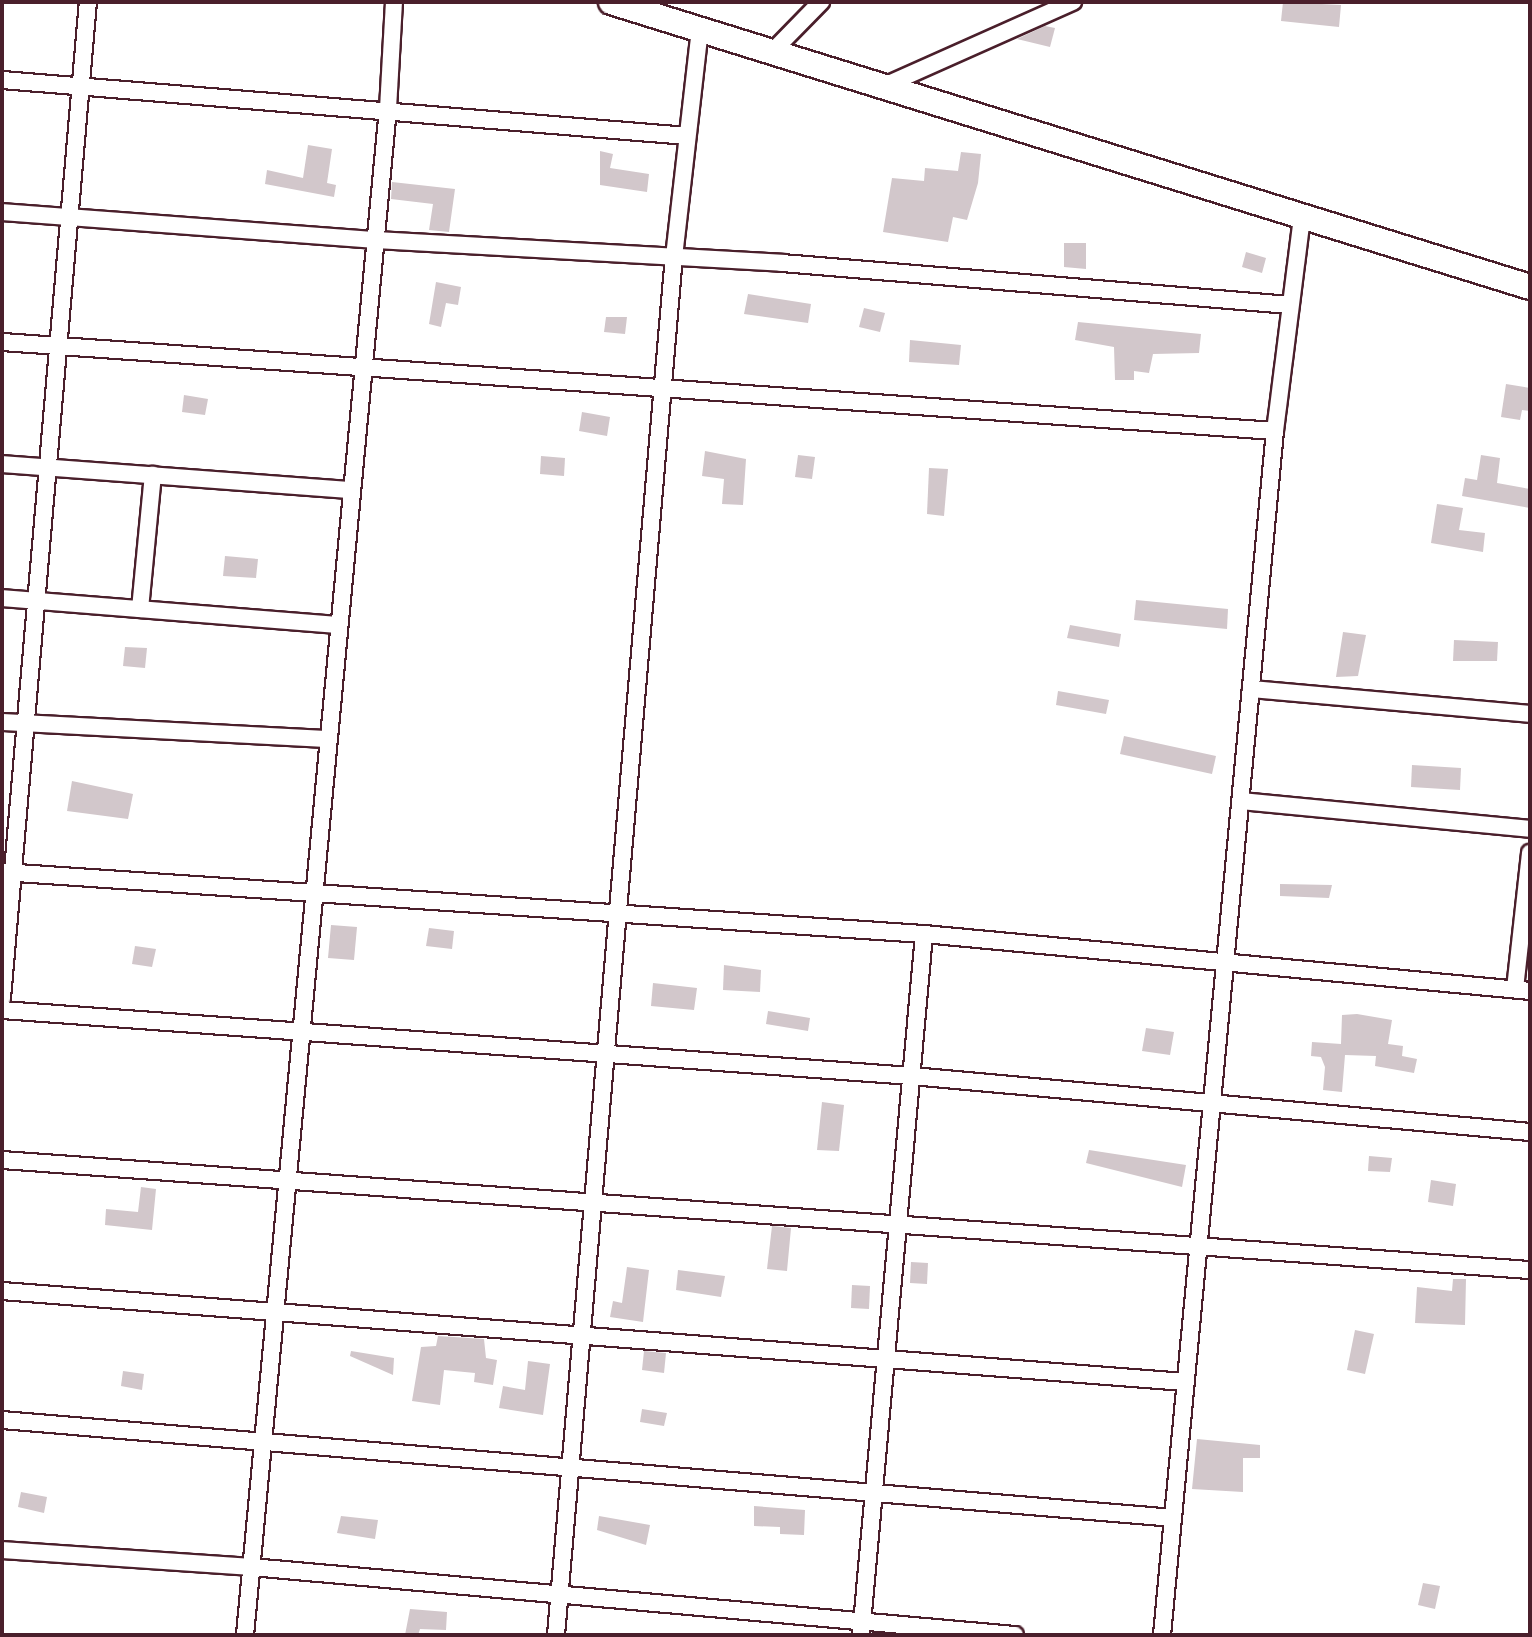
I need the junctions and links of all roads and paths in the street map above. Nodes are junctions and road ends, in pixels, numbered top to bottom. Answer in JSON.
{"nodes":[{"id":1,"x":88,"y":2,"type":"edge"},
{"id":2,"x":394,"y":2,"type":"edge"},
{"id":3,"x":611,"y":2,"type":"edge"},
{"id":4,"x":821,"y":2,"type":"edge"},
{"id":5,"x":1073,"y":2,"type":"edge"},
{"id":6,"x":700,"y":29,"type":"junction"},
{"id":7,"x":773,"y":51,"type":"junction"},
{"id":8,"x":2,"y":80,"type":"edge"},
{"id":9,"x":884,"y":86,"type":"junction"},
{"id":10,"x":81,"y":87,"type":"junction"},
{"id":11,"x":388,"y":109,"type":"junction"},
{"id":12,"x":687,"y":136,"type":"junction"},
{"id":13,"x":2,"y":212,"type":"edge"},
{"id":14,"x":70,"y":217,"type":"junction"},
{"id":15,"x":1302,"y":217,"type":"junction"},
{"id":16,"x":375,"y":240,"type":"junction"},
{"id":17,"x":674,"y":257,"type":"junction"},
{"id":18,"x":1530,"y":287,"type":"edge"},
{"id":19,"x":1290,"y":305,"type":"junction"},
{"id":20,"x":2,"y":342,"type":"edge"},
{"id":21,"x":58,"y":346,"type":"junction"},
{"id":22,"x":363,"y":370,"type":"junction"},
{"id":23,"x":663,"y":390,"type":"junction"},
{"id":24,"x":1275,"y":431,"type":"junction"},
{"id":25,"x":2,"y":464,"type":"edge"},
{"id":26,"x":47,"y":467,"type":"junction"},
{"id":27,"x":153,"y":475,"type":"junction"},
{"id":28,"x":351,"y":490,"type":"junction"},
{"id":29,"x":2,"y":598,"type":"edge"},
{"id":30,"x":36,"y":601,"type":"junction"},
{"id":31,"x":140,"y":609,"type":"junction"},
{"id":32,"x":339,"y":625,"type":"junction"},
{"id":33,"x":1251,"y":689,"type":"junction"},
{"id":34,"x":1530,"y":714,"type":"edge"},
{"id":35,"x":2,"y":722,"type":"edge"},
{"id":36,"x":26,"y":724,"type":"junction"},
{"id":37,"x":328,"y":739,"type":"junction"},
{"id":38,"x":1241,"y":801,"type":"junction"},
{"id":39,"x":1530,"y":829,"type":"edge"},
{"id":40,"x":1530,"y":853,"type":"edge"},
{"id":41,"x":7,"y":872,"type":"edge"},
{"id":42,"x":314,"y":896,"type":"junction"},
{"id":43,"x":621,"y":915,"type":"junction"},
{"id":44,"x":924,"y":934,"type":"junction"},
{"id":45,"x":1226,"y":960,"type":"junction"},
{"id":46,"x":1522,"y":990,"type":"edge"},
{"id":47,"x":2,"y":998,"type":"edge"},
{"id":48,"x":2,"y":1010,"type":"edge"},
{"id":49,"x":301,"y":1032,"type":"junction"},
{"id":50,"x":609,"y":1054,"type":"junction"},
{"id":51,"x":912,"y":1076,"type":"junction"},
{"id":52,"x":1213,"y":1105,"type":"junction"},
{"id":53,"x":1530,"y":1132,"type":"edge"},
{"id":54,"x":2,"y":1160,"type":"edge"},
{"id":55,"x":287,"y":1181,"type":"junction"},
{"id":56,"x":595,"y":1202,"type":"junction"},
{"id":57,"x":897,"y":1223,"type":"junction"},
{"id":58,"x":1199,"y":1244,"type":"junction"},
{"id":59,"x":1530,"y":1270,"type":"edge"},
{"id":60,"x":2,"y":1291,"type":"edge"},
{"id":61,"x":275,"y":1311,"type":"junction"},
{"id":62,"x":582,"y":1334,"type":"junction"},
{"id":63,"x":884,"y":1358,"type":"junction"},
{"id":64,"x":1186,"y":1382,"type":"junction"},
{"id":65,"x":2,"y":1420,"type":"edge"},
{"id":66,"x":263,"y":1440,"type":"junction"},
{"id":67,"x":573,"y":1466,"type":"junction"},
{"id":68,"x":874,"y":1492,"type":"junction"},
{"id":69,"x":1173,"y":1518,"type":"junction"},
{"id":70,"x":2,"y":1550,"type":"edge"},
{"id":71,"x":251,"y":1567,"type":"junction"},
{"id":72,"x":560,"y":1594,"type":"junction"},
{"id":73,"x":861,"y":1628,"type":"edge"},
{"id":74,"x":245,"y":1635,"type":"edge"},
{"id":75,"x":556,"y":1635,"type":"edge"},
{"id":76,"x":1015,"y":1635,"type":"edge"},
{"id":77,"x":1162,"y":1635,"type":"edge"}],
"edges":[{"from":1,"to":10,"type":"street"},
{"from":2,"to":11,"type":"street"},
{"from":3,"to":6,"type":"main road"},
{"from":4,"to":7,"type":"street"},
{"from":5,"to":9,"type":"street"},
{"from":6,"to":7,"type":"main road"},
{"from":6,"to":12,"type":"street"},
{"from":7,"to":9,"type":"main road"},
{"from":8,"to":10,"type":"street"},
{"from":9,"to":15,"type":"main road"},
{"from":10,"to":11,"type":"street"},
{"from":10,"to":14,"type":"street"},
{"from":11,"to":12,"type":"street"},
{"from":11,"to":16,"type":"street"},
{"from":12,"to":17,"type":"street"},
{"from":13,"to":14,"type":"street"},
{"from":14,"to":16,"type":"street"},
{"from":14,"to":21,"type":"street"},
{"from":15,"to":18,"type":"main road"},
{"from":15,"to":19,"type":"street"},
{"from":16,"to":17,"type":"street"},
{"from":16,"to":22,"type":"street"},
{"from":17,"to":19,"type":"street"},
{"from":17,"to":23,"type":"street"},
{"from":19,"to":24,"type":"street"},
{"from":20,"to":21,"type":"street"},
{"from":21,"to":22,"type":"street"},
{"from":21,"to":26,"type":"street"},
{"from":22,"to":23,"type":"street"},
{"from":22,"to":28,"type":"street"},
{"from":23,"to":24,"type":"street"},
{"from":23,"to":43,"type":"street"},
{"from":24,"to":33,"type":"street"},
{"from":25,"to":26,"type":"street"},
{"from":26,"to":27,"type":"street"},
{"from":26,"to":30,"type":"street"},
{"from":27,"to":28,"type":"street"},
{"from":27,"to":31,"type":"street"},
{"from":28,"to":32,"type":"street"},
{"from":29,"to":30,"type":"street"},
{"from":30,"to":31,"type":"street"},
{"from":30,"to":36,"type":"street"},
{"from":31,"to":32,"type":"street"},
{"from":32,"to":37,"type":"street"},
{"from":33,"to":34,"type":"street"},
{"from":33,"to":38,"type":"street"},
{"from":35,"to":36,"type":"street"},
{"from":36,"to":37,"type":"street"},
{"from":36,"to":41,"type":"street"},
{"from":37,"to":42,"type":"street"},
{"from":38,"to":39,"type":"street"},
{"from":38,"to":45,"type":"street"},
{"from":40,"to":46,"type":"street"},
{"from":41,"to":42,"type":"street"},
{"from":41,"to":47,"type":"street"},
{"from":42,"to":43,"type":"street"},
{"from":42,"to":49,"type":"street"},
{"from":43,"to":44,"type":"street"},
{"from":43,"to":50,"type":"street"},
{"from":44,"to":45,"type":"street"},
{"from":44,"to":51,"type":"street"},
{"from":45,"to":46,"type":"street"},
{"from":45,"to":52,"type":"street"},
{"from":48,"to":49,"type":"street"},
{"from":49,"to":50,"type":"street"},
{"from":49,"to":55,"type":"street"},
{"from":50,"to":51,"type":"street"},
{"from":50,"to":56,"type":"street"},
{"from":51,"to":52,"type":"street"},
{"from":51,"to":57,"type":"street"},
{"from":52,"to":53,"type":"street"},
{"from":52,"to":58,"type":"street"},
{"from":54,"to":55,"type":"street"},
{"from":55,"to":56,"type":"street"},
{"from":55,"to":61,"type":"street"},
{"from":56,"to":57,"type":"street"},
{"from":56,"to":62,"type":"street"},
{"from":57,"to":58,"type":"street"},
{"from":57,"to":63,"type":"street"},
{"from":58,"to":59,"type":"street"},
{"from":58,"to":64,"type":"street"},
{"from":60,"to":61,"type":"street"},
{"from":61,"to":62,"type":"street"},
{"from":61,"to":66,"type":"street"},
{"from":62,"to":63,"type":"street"},
{"from":62,"to":67,"type":"street"},
{"from":63,"to":64,"type":"street"},
{"from":63,"to":68,"type":"street"},
{"from":64,"to":69,"type":"street"},
{"from":65,"to":66,"type":"street"},
{"from":66,"to":67,"type":"street"},
{"from":66,"to":71,"type":"street"},
{"from":67,"to":68,"type":"street"},
{"from":67,"to":72,"type":"street"},
{"from":68,"to":69,"type":"street"},
{"from":68,"to":73,"type":"street"},
{"from":69,"to":77,"type":"street"},
{"from":70,"to":71,"type":"street"},
{"from":71,"to":72,"type":"street"},
{"from":71,"to":74,"type":"street"},
{"from":72,"to":73,"type":"street"},
{"from":72,"to":75,"type":"street"},
{"from":73,"to":76,"type":"street"}]}
